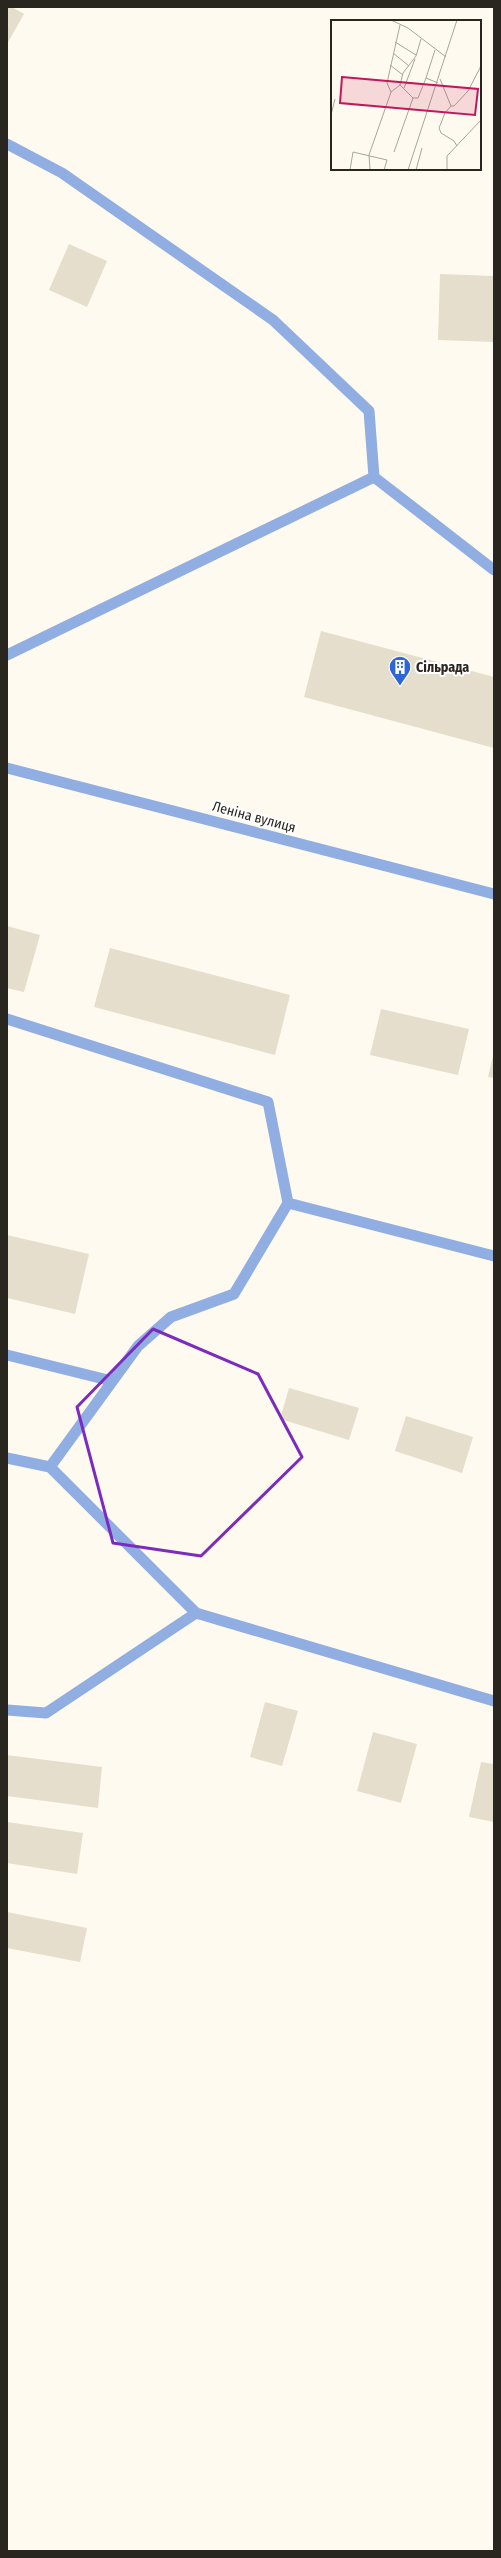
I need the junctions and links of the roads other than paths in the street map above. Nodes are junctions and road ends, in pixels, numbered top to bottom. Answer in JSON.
{"nodes":[{"id":1,"x":7,"y":144,"type":"edge"},
{"id":2,"x":374,"y":477,"type":"junction"},
{"id":3,"x":494,"y":570,"type":"edge"},
{"id":4,"x":7,"y":655,"type":"edge"},
{"id":5,"x":7,"y":768,"type":"edge"},
{"id":6,"x":494,"y":894,"type":"edge"},
{"id":7,"x":7,"y":1019,"type":"edge"},
{"id":8,"x":288,"y":1203,"type":"junction"},
{"id":9,"x":494,"y":1256,"type":"edge"},
{"id":10,"x":7,"y":1355,"type":"edge"},
{"id":11,"x":112,"y":1381,"type":"junction"},
{"id":12,"x":7,"y":1458,"type":"edge"},
{"id":13,"x":50,"y":1467,"type":"junction"},
{"id":14,"x":196,"y":1613,"type":"junction"},
{"id":15,"x":494,"y":1701,"type":"edge"},
{"id":16,"x":7,"y":1710,"type":"edge"}],
"edges":[{"from":1,"to":2,"type":"street"},
{"from":2,"to":3,"type":"street"},
{"from":2,"to":4,"type":"street"},
{"from":5,"to":6,"type":"street","name":"Леніна вулиця"},
{"from":7,"to":8,"type":"street"},
{"from":8,"to":9,"type":"street"},
{"from":8,"to":11,"type":"street"},
{"from":10,"to":11,"type":"street"},
{"from":11,"to":13,"type":"street"},
{"from":12,"to":13,"type":"street"},
{"from":13,"to":14,"type":"street"},
{"from":14,"to":15,"type":"street"},
{"from":14,"to":16,"type":"street"}]}
